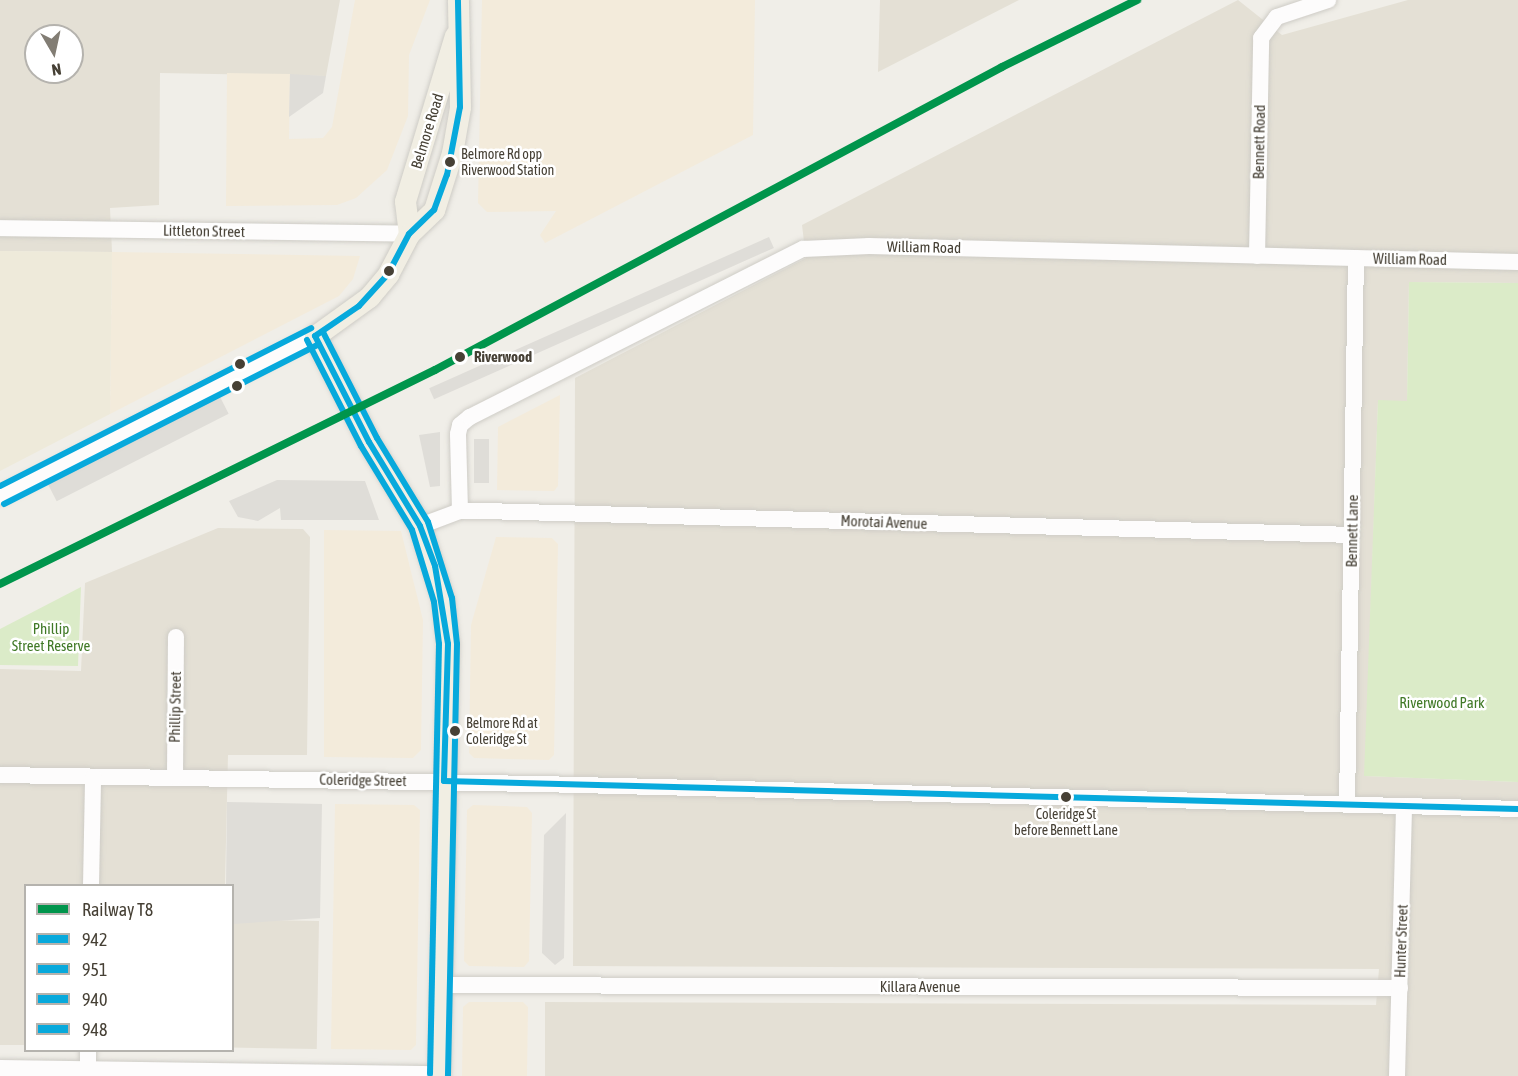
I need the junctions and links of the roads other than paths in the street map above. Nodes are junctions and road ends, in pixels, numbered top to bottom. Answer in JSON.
{"nodes":[{"id":1,"x":458,"y":0,"type":"edge"},
{"id":2,"x":1328,"y":0,"type":"edge"},
{"id":3,"x":457,"y":28,"type":"junction"},
{"id":4,"x":0,"y":228,"type":"edge"},
{"id":5,"x":409,"y":234,"type":"junction"},
{"id":6,"x":1257,"y":256,"type":"junction"},
{"id":7,"x":1356,"y":258,"type":"junction"},
{"id":8,"x":1518,"y":262,"type":"edge"},
{"id":9,"x":315,"y":336,"type":"junction"},
{"id":10,"x":0,"y":496,"type":"edge"},
{"id":11,"x":460,"y":511,"type":"junction"},
{"id":12,"x":420,"y":526,"type":"junction"},
{"id":13,"x":1352,"y":535,"type":"junction"},
{"id":14,"x":176,"y":637,"type":"dead end"},
{"id":15,"x":0,"y":775,"type":"edge"},
{"id":16,"x":93,"y":777,"type":"junction"},
{"id":17,"x":175,"y":777,"type":"junction"},
{"id":18,"x":444,"y":782,"type":"junction"},
{"id":19,"x":1347,"y":804,"type":"junction"},
{"id":20,"x":1404,"y":806,"type":"junction"},
{"id":21,"x":1518,"y":809,"type":"edge"},
{"id":22,"x":91,"y":884,"type":"edge"},
{"id":23,"x":440,"y":985,"type":"junction"},
{"id":24,"x":1400,"y":988,"type":"junction"},
{"id":25,"x":88,"y":1052,"type":"edge"},
{"id":26,"x":0,"y":1068,"type":"edge"},
{"id":27,"x":88,"y":1069,"type":"junction"},
{"id":28,"x":439,"y":1075,"type":"edge"},
{"id":29,"x":1397,"y":1076,"type":"edge"}],
"edges":[{"from":1,"to":3,"type":"main road","name":"Belmore Road"},
{"from":2,"to":6,"type":"street","name":"Bennett Road"},
{"from":3,"to":5,"type":"main road","name":"Belmore Road"},
{"from":3,"to":5,"type":"main road","name":"Belmore Road"},
{"from":4,"to":5,"type":"street","name":"Littleton Street"},
{"from":5,"to":9,"type":"main road","name":"Belmore Road"},
{"from":6,"to":7,"type":"street","name":"William Road"},
{"from":6,"to":11,"type":"street","name":"William Road"},
{"from":7,"to":8,"type":"street","name":"William Road"},
{"from":7,"to":13,"type":"street","name":"Bennett Lane"},
{"from":9,"to":10,"type":"street"},
{"from":9,"to":12,"type":"main road"},
{"from":11,"to":12,"type":"street","name":"Morotai Avenue"},
{"from":11,"to":13,"type":"street","name":"Morotai Avenue"},
{"from":12,"to":18,"type":"main road"},
{"from":13,"to":19,"type":"street","name":"Bennett Lane"},
{"from":14,"to":17,"type":"street","name":"Phillip Street"},
{"from":15,"to":16,"type":"street","name":"Coleridge Street"},
{"from":16,"to":17,"type":"street","name":"Coleridge Street"},
{"from":16,"to":22,"type":"street"},
{"from":17,"to":18,"type":"street","name":"Coleridge Street"},
{"from":18,"to":19,"type":"street","name":"Coleridge Street"},
{"from":18,"to":23,"type":"main road"},
{"from":19,"to":20,"type":"street","name":"Coleridge Street"},
{"from":20,"to":21,"type":"street","name":"Coleridge Street"},
{"from":20,"to":24,"type":"street","name":"Hunter Street"},
{"from":23,"to":24,"type":"street","name":"Killara Avenue"},
{"from":23,"to":28,"type":"main road"},
{"from":24,"to":29,"type":"street","name":"Hunter Street"},
{"from":25,"to":27,"type":"street"},
{"from":26,"to":27,"type":"street"},
{"from":27,"to":28,"type":"street"}]}
